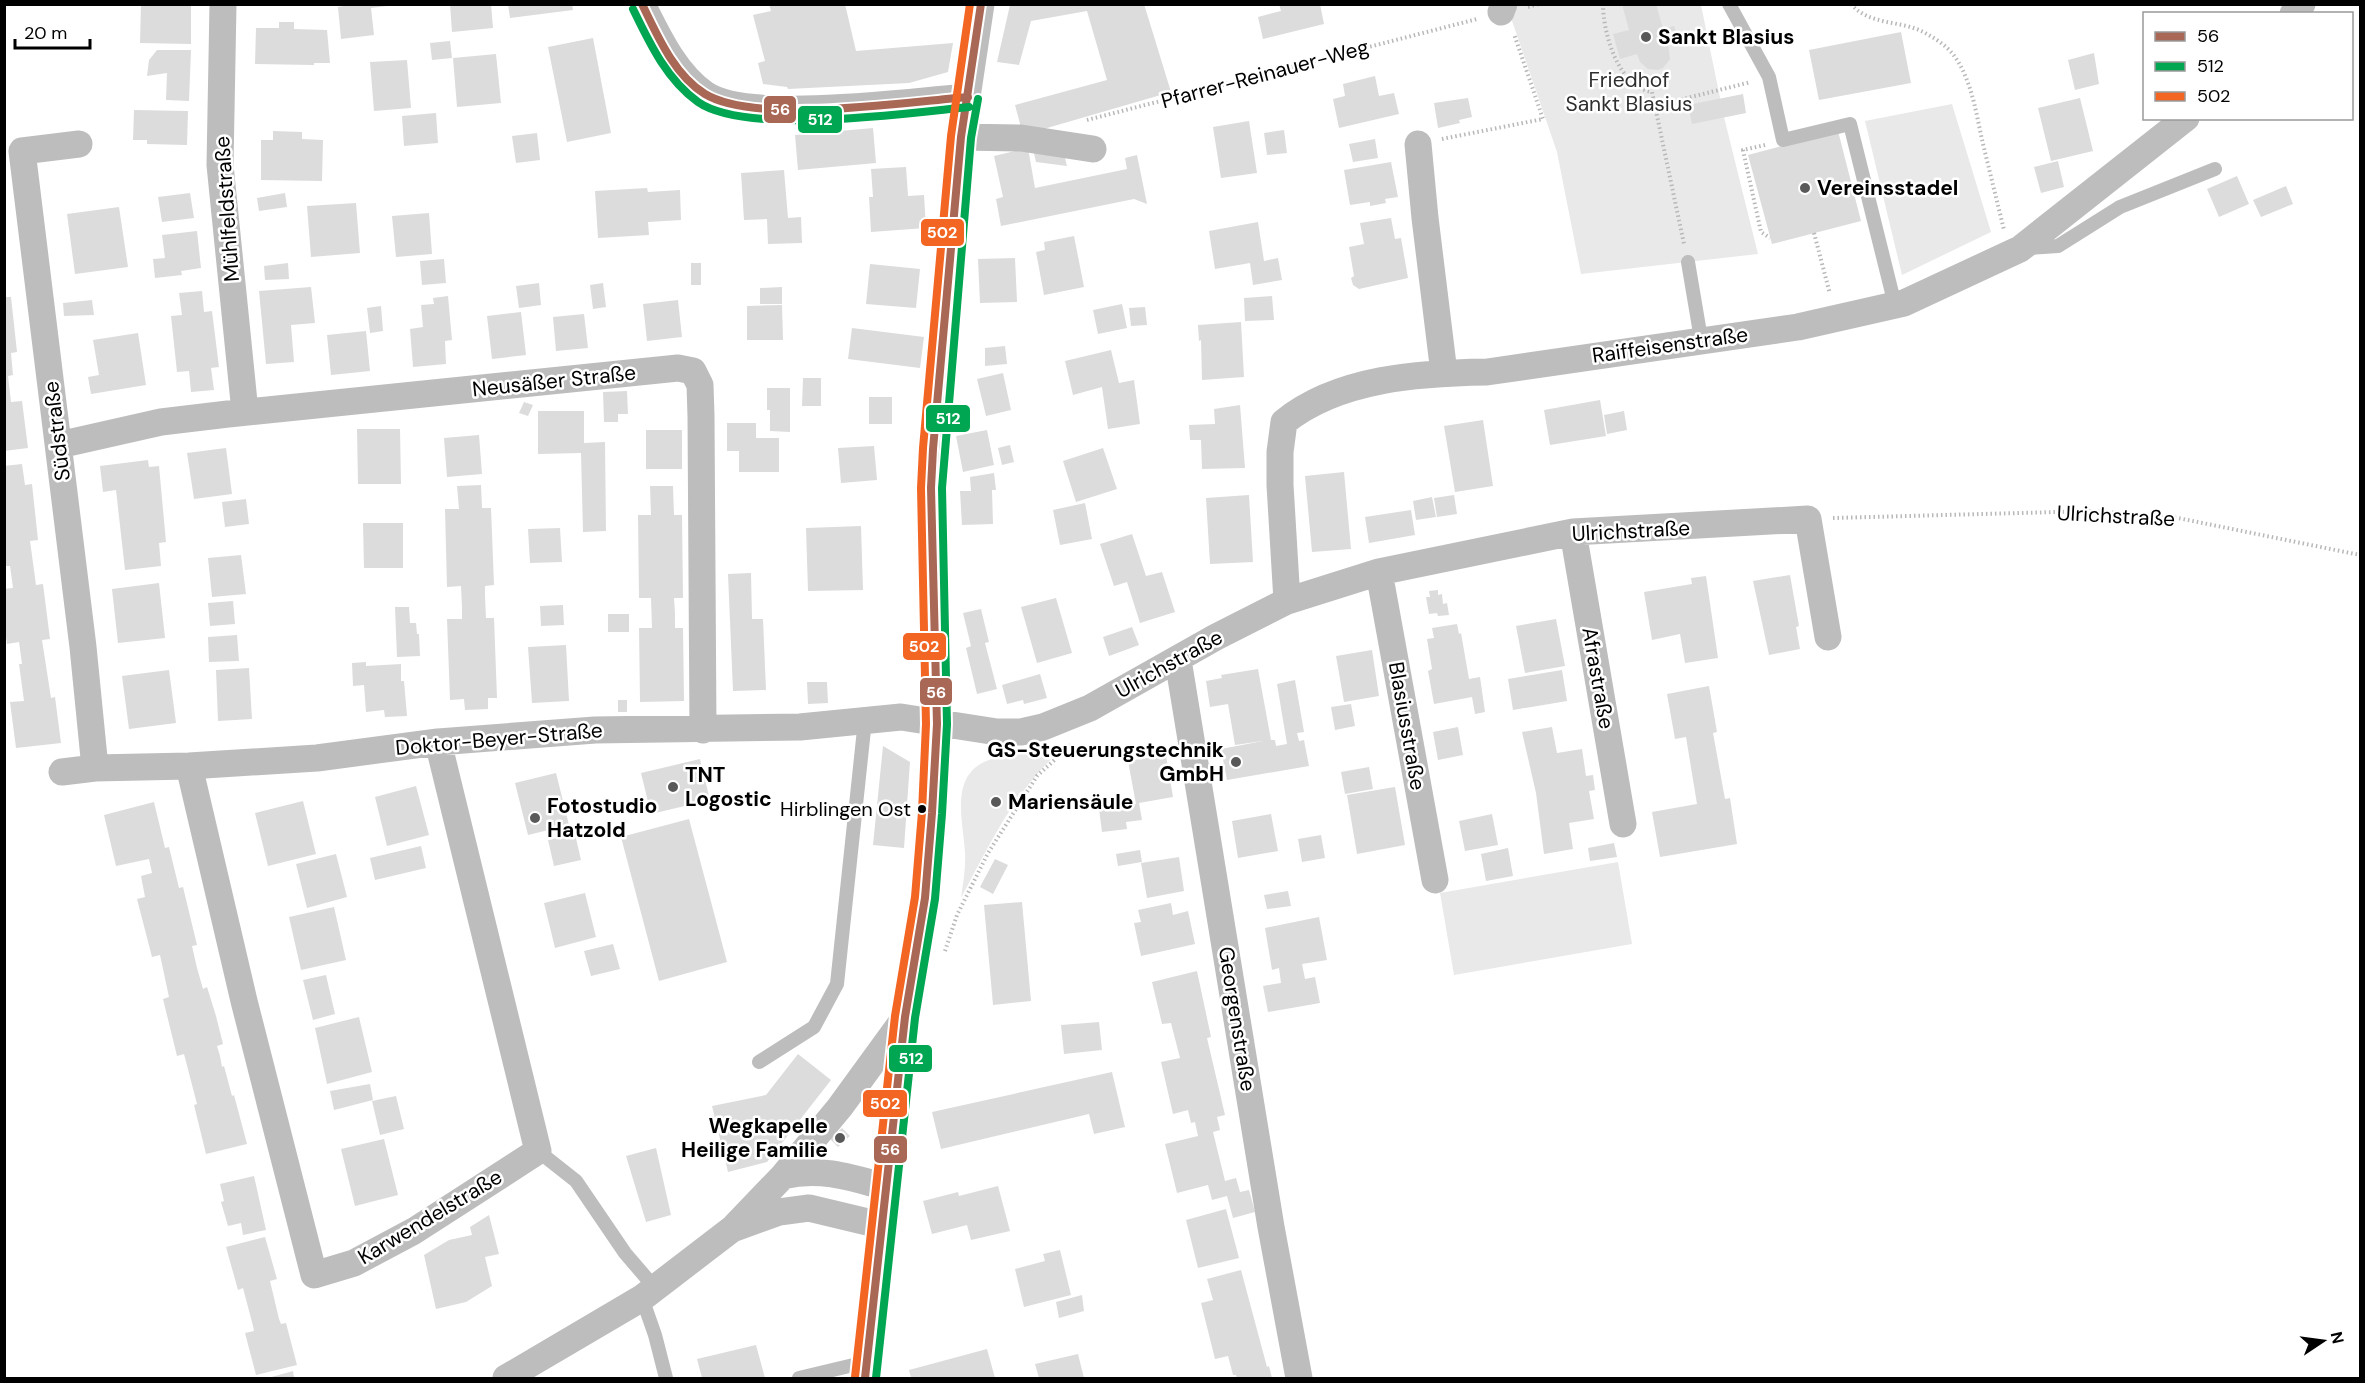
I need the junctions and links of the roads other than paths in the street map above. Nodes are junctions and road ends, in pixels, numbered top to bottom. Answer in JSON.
{"nodes":[{"id":1,"x":223,"y":4,"type":"edge"},
{"id":2,"x":642,"y":4,"type":"edge"},
{"id":3,"x":981,"y":4,"type":"edge"},
{"id":4,"x":1729,"y":4,"type":"edge"},
{"id":5,"x":968,"y":97,"type":"junction"},
{"id":6,"x":2183,"y":120,"type":"edge"},
{"id":7,"x":961,"y":137,"type":"junction"},
{"id":8,"x":79,"y":144,"type":"dead end"},
{"id":9,"x":1418,"y":144,"type":"road end"},
{"id":10,"x":1092,"y":149,"type":"dead end"},
{"id":11,"x":2215,"y":169,"type":"dead end"},
{"id":12,"x":2015,"y":251,"type":"junction"},
{"id":13,"x":1688,"y":262,"type":"road end"},
{"id":14,"x":1895,"y":305,"type":"junction"},
{"id":15,"x":1701,"y":339,"type":"junction"},
{"id":16,"x":1444,"y":373,"type":"junction"},
{"id":17,"x":245,"y":412,"type":"junction"},
{"id":18,"x":58,"y":445,"type":"junction"},
{"id":19,"x":1573,"y":532,"type":"junction"},
{"id":20,"x":1379,"y":572,"type":"junction"},
{"id":21,"x":1287,"y":601,"type":"junction"},
{"id":22,"x":1828,"y":637,"type":"dead end"},
{"id":23,"x":1178,"y":660,"type":"junction"},
{"id":24,"x":865,"y":720,"type":"junction"},
{"id":25,"x":937,"y":724,"type":"junction"},
{"id":26,"x":704,"y":730,"type":"junction"},
{"id":27,"x":438,"y":742,"type":"junction"},
{"id":28,"x":189,"y":766,"type":"junction"},
{"id":29,"x":95,"y":768,"type":"junction"},
{"id":30,"x":62,"y":772,"type":"dead end"},
{"id":31,"x":1623,"y":824,"type":"dead end"},
{"id":32,"x":1435,"y":880,"type":"dead end"},
{"id":33,"x":905,"y":1017,"type":"junction"},
{"id":34,"x":759,"y":1062,"type":"dead end"},
{"id":35,"x":538,"y":1151,"type":"junction"},
{"id":36,"x":783,"y":1176,"type":"junction"},
{"id":37,"x":885,"y":1187,"type":"junction"},
{"id":38,"x":880,"y":1225,"type":"junction"},
{"id":39,"x":732,"y":1229,"type":"junction"},
{"id":40,"x":648,"y":1293,"type":"junction"},
{"id":41,"x":865,"y":1370,"type":"edge"},
{"id":42,"x":506,"y":1378,"type":"edge"},
{"id":43,"x":666,"y":1378,"type":"edge"},
{"id":44,"x":800,"y":1378,"type":"edge"},
{"id":45,"x":1299,"y":1378,"type":"edge"}],
"edges":[{"from":1,"to":17,"type":"street","name":"Mühlfeldstraße"},
{"from":2,"to":5,"type":"street"},
{"from":3,"to":5,"type":"street"},
{"from":4,"to":14,"type":"lane"},
{"from":5,"to":7,"type":"street"},
{"from":6,"to":12,"type":"street","name":"Raiffeisenstraße"},
{"from":7,"to":10,"type":"street"},
{"from":7,"to":25,"type":"street"},
{"from":8,"to":18,"type":"street","name":"Südstraße"},
{"from":9,"to":16,"type":"street"},
{"from":11,"to":12,"type":"lane"},
{"from":12,"to":14,"type":"street","name":"Raiffeisenstraße"},
{"from":13,"to":15,"type":"lane"},
{"from":14,"to":15,"type":"street","name":"Raiffeisenstraße"},
{"from":15,"to":16,"type":"street","name":"Raiffeisenstraße"},
{"from":16,"to":21,"type":"street","name":"Raiffeisenstraße"},
{"from":17,"to":18,"type":"street","name":"Neusäßer Straße"},
{"from":17,"to":26,"type":"street","name":"Neusäßer Straße"},
{"from":18,"to":29,"type":"street","name":"Südstraße"},
{"from":19,"to":20,"type":"street","name":"Ulrichstraße"},
{"from":19,"to":22,"type":"street","name":"Ulrichstraße"},
{"from":19,"to":31,"type":"street","name":"Afrastraße"},
{"from":20,"to":21,"type":"street","name":"Ulrichstraße"},
{"from":20,"to":32,"type":"street","name":"Blasiusstraße"},
{"from":21,"to":23,"type":"street","name":"Ulrichstraße"},
{"from":23,"to":25,"type":"street","name":"Ulrichstraße"},
{"from":23,"to":45,"type":"street","name":"Georgenstraße"},
{"from":24,"to":25,"type":"street","name":"Doktor-Beyer-Straße"},
{"from":24,"to":26,"type":"street","name":"Doktor-Beyer-Straße"},
{"from":24,"to":34,"type":"lane"},
{"from":25,"to":33,"type":"street"},
{"from":26,"to":27,"type":"street","name":"Doktor-Beyer-Straße"},
{"from":27,"to":28,"type":"street","name":"Doktor-Beyer-Straße"},
{"from":27,"to":35,"type":"street"},
{"from":28,"to":29,"type":"street","name":"Doktor-Beyer-Straße"},
{"from":28,"to":35,"type":"street","name":"Karwendelstraße"},
{"from":29,"to":30,"type":"street","name":"Doktor-Beyer-Straße"},
{"from":33,"to":36,"type":"street"},
{"from":33,"to":37,"type":"street"},
{"from":35,"to":40,"type":"lane"},
{"from":36,"to":37,"type":"street"},
{"from":36,"to":39,"type":"street"},
{"from":37,"to":38,"type":"street"},
{"from":38,"to":39,"type":"street"},
{"from":38,"to":41,"type":"street"},
{"from":39,"to":40,"type":"street"},
{"from":40,"to":42,"type":"street"},
{"from":40,"to":43,"type":"lane"},
{"from":41,"to":44,"type":"lane"}]}
